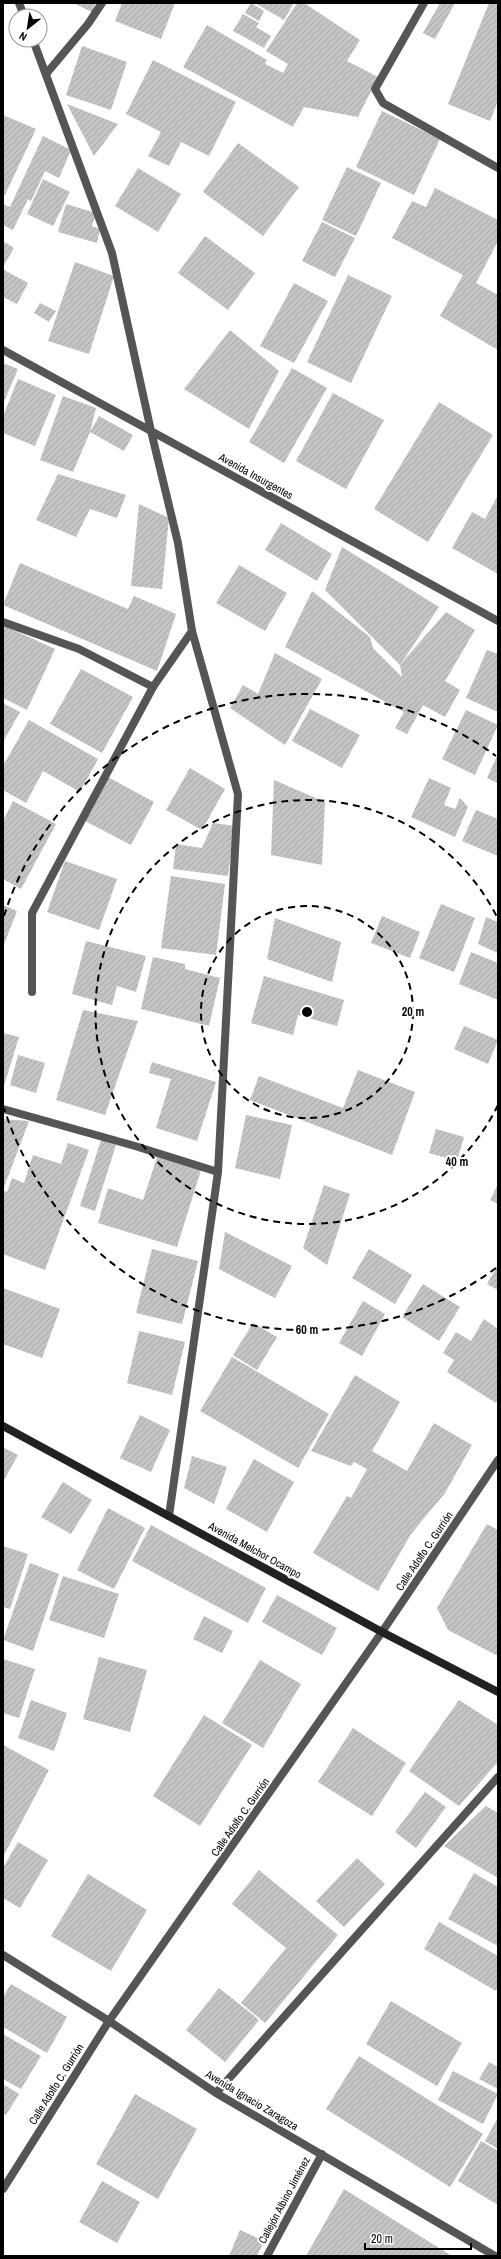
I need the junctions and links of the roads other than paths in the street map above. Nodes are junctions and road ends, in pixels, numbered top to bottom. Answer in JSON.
{"nodes":[{"id":1,"x":102,"y":3,"type":"edge"},
{"id":2,"x":424,"y":3,"type":"edge"},
{"id":3,"x":36,"y":48,"type":"edge"},
{"id":4,"x":46,"y":74,"type":"junction"},
{"id":5,"x":498,"y":168,"type":"edge"},
{"id":6,"x":3,"y":350,"type":"edge"},
{"id":7,"x":151,"y":431,"type":"junction"},
{"id":8,"x":498,"y":621,"type":"edge"},
{"id":9,"x":3,"y":622,"type":"edge"},
{"id":10,"x":192,"y":632,"type":"junction"},
{"id":11,"x":153,"y":687,"type":"junction"},
{"id":12,"x":32,"y":992,"type":"dead end"},
{"id":13,"x":3,"y":1109,"type":"edge"},
{"id":14,"x":218,"y":1172,"type":"junction"},
{"id":15,"x":3,"y":1426,"type":"edge"},
{"id":16,"x":498,"y":1460,"type":"edge"},
{"id":17,"x":169,"y":1516,"type":"junction"},
{"id":18,"x":382,"y":1632,"type":"junction"},
{"id":19,"x":498,"y":1692,"type":"edge"},
{"id":20,"x":498,"y":1777,"type":"edge"},
{"id":21,"x":3,"y":1955,"type":"edge"},
{"id":22,"x":109,"y":2021,"type":"junction"},
{"id":23,"x":216,"y":2093,"type":"junction"},
{"id":24,"x":322,"y":2154,"type":"junction"},
{"id":25,"x":3,"y":2189,"type":"edge"},
{"id":26,"x":267,"y":2256,"type":"edge"},
{"id":27,"x":495,"y":2256,"type":"edge"}],
"edges":[{"from":1,"to":4,"type":"street"},
{"from":2,"to":5,"type":"street"},
{"from":3,"to":4,"type":"street"},
{"from":4,"to":7,"type":"street"},
{"from":6,"to":7,"type":"street","name":"Avenida Insurgentes"},
{"from":7,"to":8,"type":"street","name":"Avenida Insurgentes"},
{"from":7,"to":10,"type":"street"},
{"from":9,"to":11,"type":"street"},
{"from":10,"to":11,"type":"street"},
{"from":10,"to":14,"type":"street"},
{"from":11,"to":12,"type":"street"},
{"from":13,"to":14,"type":"street"},
{"from":14,"to":17,"type":"street"},
{"from":15,"to":17,"type":"main road","name":"Avenida Melchor Ocampo"},
{"from":16,"to":18,"type":"street","name":"Calle Adolfo C. Gurrión"},
{"from":17,"to":18,"type":"main road","name":"Avenida Melchor Ocampo"},
{"from":18,"to":19,"type":"main road","name":"Avenida Melchor Ocampo"},
{"from":18,"to":22,"type":"street","name":"Calle Adolfo C. Gurrión"},
{"from":20,"to":23,"type":"street"},
{"from":21,"to":22,"type":"street","name":"Avenida Ignacio Zaragoza"},
{"from":22,"to":23,"type":"street","name":"Avenida Ignacio Zaragoza"},
{"from":22,"to":25,"type":"street","name":"Calle Adolfo C. Gurrión"},
{"from":23,"to":24,"type":"street","name":"Avenida Ignacio Zaragoza"},
{"from":24,"to":26,"type":"street","name":"Callejón Albino Jiménez"},
{"from":24,"to":27,"type":"street","name":"Avenida Ignacio Zaragoza"}]}
